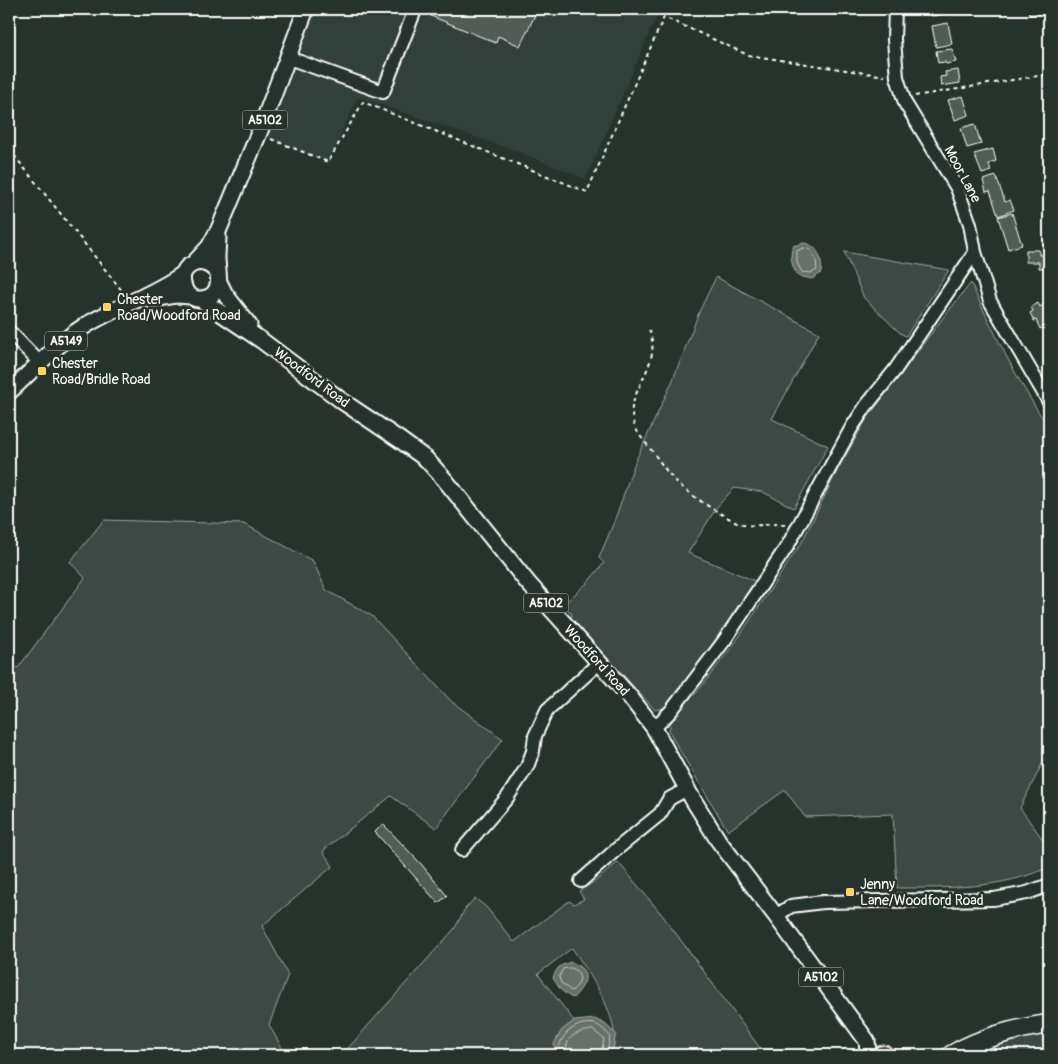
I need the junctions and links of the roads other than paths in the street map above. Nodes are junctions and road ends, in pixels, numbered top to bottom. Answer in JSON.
{"nodes":[{"id":1,"x":306,"y":9,"type":"edge"},
{"id":2,"x":413,"y":9,"type":"edge"},
{"id":3,"x":894,"y":9,"type":"edge"},
{"id":4,"x":289,"y":58,"type":"junction"},
{"id":5,"x":219,"y":229,"type":"junction"},
{"id":6,"x":975,"y":252,"type":"junction"},
{"id":7,"x":189,"y":269,"type":"junction"},
{"id":8,"x":219,"y":278,"type":"junction"},
{"id":9,"x":195,"y":298,"type":"junction"},
{"id":10,"x":132,"y":303,"type":"junction"},
{"id":11,"x":9,"y":332,"type":"edge"},
{"id":12,"x":261,"y":340,"type":"junction"},
{"id":13,"x":40,"y":364,"type":"junction"},
{"id":14,"x":9,"y":392,"type":"edge"},
{"id":15,"x":1049,"y":402,"type":"edge"},
{"id":16,"x":600,"y":662,"type":"junction"},
{"id":17,"x":654,"y":728,"type":"junction"},
{"id":18,"x":687,"y":789,"type":"junction"},
{"id":19,"x":462,"y":850,"type":"dead end"},
{"id":20,"x":581,"y":881,"type":"dead end"},
{"id":21,"x":1049,"y":885,"type":"edge"},
{"id":22,"x":776,"y":916,"type":"junction"},
{"id":23,"x":1049,"y":1024,"type":"edge"},
{"id":24,"x":869,"y":1048,"type":"edge"},
{"id":25,"x":883,"y":1055,"type":"edge"},
{"id":26,"x":951,"y":1055,"type":"edge"}],
"edges":[{"from":1,"to":4,"type":"main road","number":"A5102"},
{"from":2,"to":4,"type":"street"},
{"from":3,"to":6,"type":"street","name":"Moor Lane"},
{"from":4,"to":5,"type":"main road","number":"A5102"},
{"from":5,"to":7,"type":"main road","number":"A5102"},
{"from":5,"to":8,"type":"main road","number":"A5102"},
{"from":6,"to":15,"type":"street","name":"Moor Lane"},
{"from":6,"to":17,"type":"street"},
{"from":7,"to":8,"type":"main road"},
{"from":7,"to":9,"type":"main road"},
{"from":7,"to":10,"type":"main road","number":"A5149"},
{"from":8,"to":9,"type":"main road"},
{"from":8,"to":12,"type":"main road","name":"Woodford Road","number":"A5102"},
{"from":9,"to":10,"type":"main road","number":"A5149"},
{"from":9,"to":12,"type":"main road","name":"Woodford Road","number":"A5102"},
{"from":10,"to":13,"type":"main road","number":"A5149"},
{"from":11,"to":13,"type":"street"},
{"from":12,"to":16,"type":"main road","name":"Woodford Road","number":"A5102"},
{"from":13,"to":14,"type":"main road","number":"A5149"},
{"from":16,"to":17,"type":"main road","name":"Woodford Road","number":"A5102"},
{"from":16,"to":19,"type":"street"},
{"from":17,"to":18,"type":"main road","name":"Woodford Road","number":"A5102"},
{"from":18,"to":20,"type":"street"},
{"from":18,"to":22,"type":"main road","name":"Woodford Road","number":"A5102"},
{"from":21,"to":22,"type":"street"},
{"from":22,"to":24,"type":"main road","name":"Woodford Road","number":"A5102"},
{"from":23,"to":26,"type":"highway"},
{"from":24,"to":25,"type":"main road","name":"Woodford Road","number":"A5102"}]}
